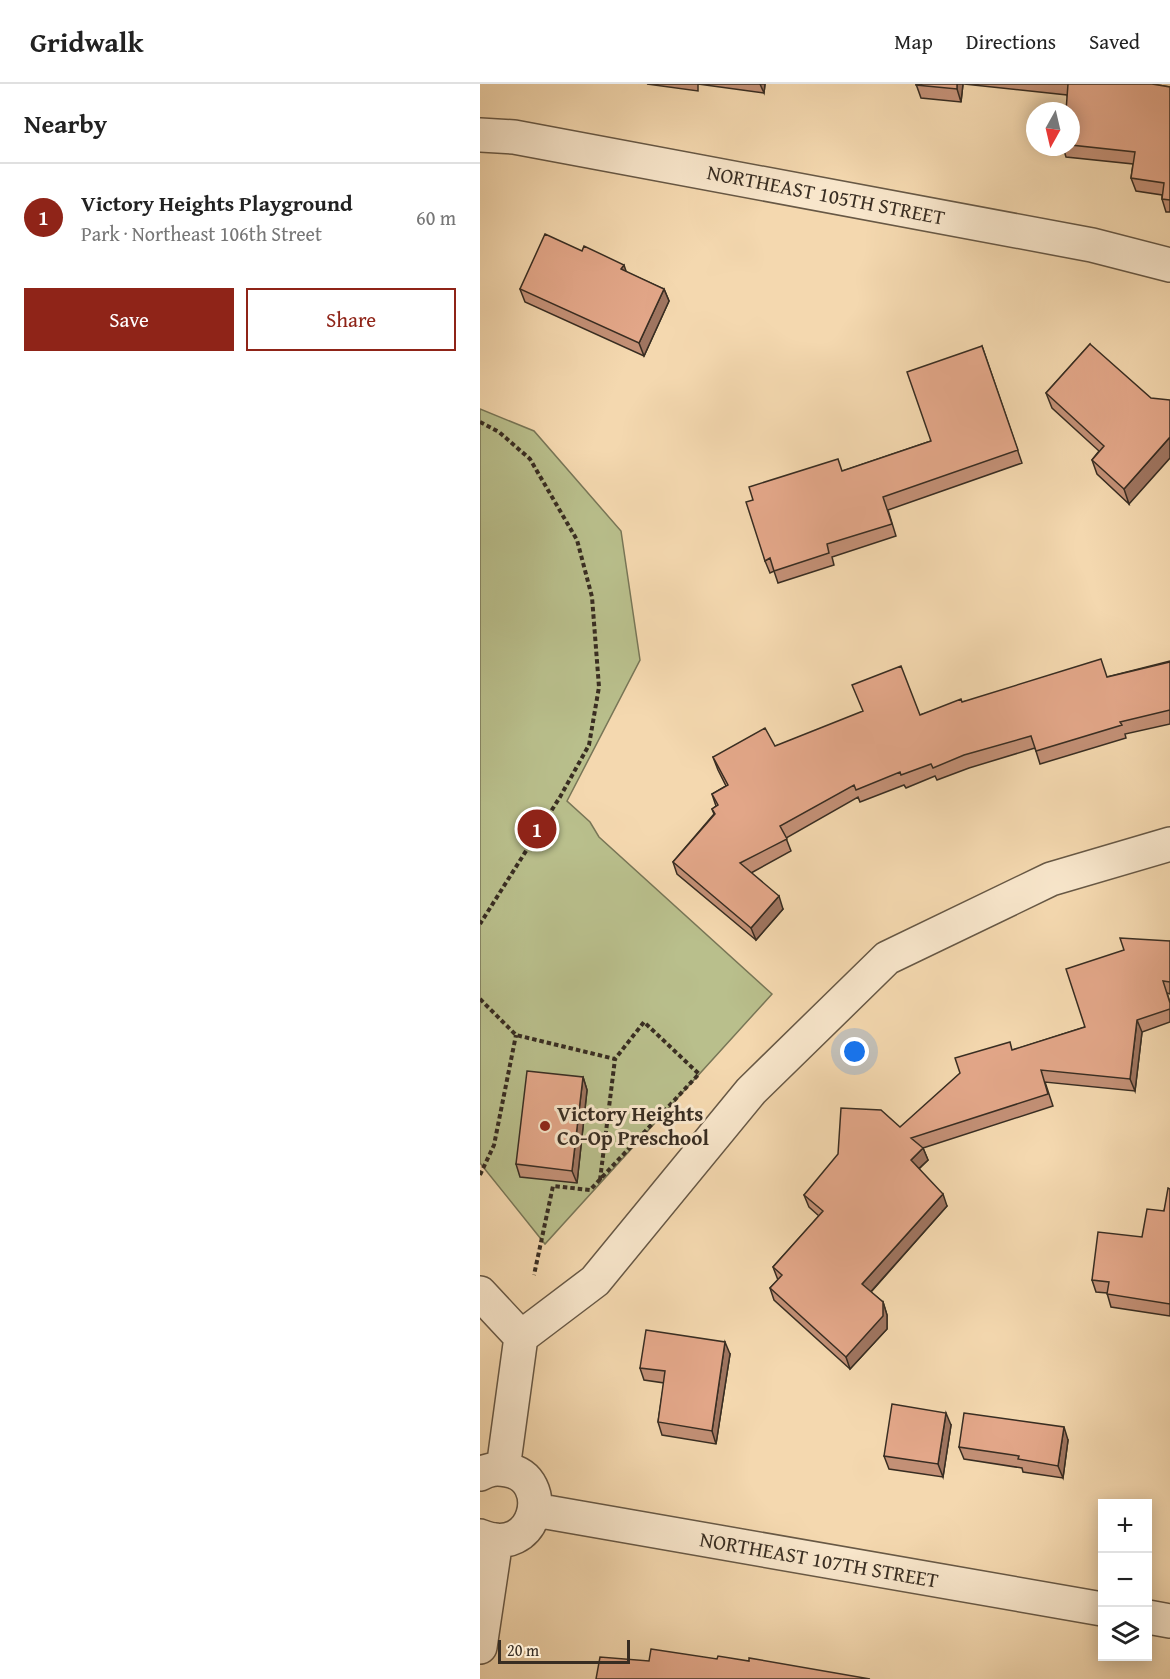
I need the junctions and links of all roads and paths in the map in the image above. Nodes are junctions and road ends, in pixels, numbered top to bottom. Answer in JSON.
{"nodes":[{"id":1,"x":480,"y":135,"type":"edge"},
{"id":2,"x":1170,"y":265,"type":"edge"},
{"id":3,"x":480,"y":422,"type":"edge"},
{"id":4,"x":1170,"y":844,"type":"edge"},
{"id":5,"x":480,"y":924,"type":"edge"},
{"id":6,"x":480,"y":999,"type":"edge"},
{"id":7,"x":516,"y":1035,"type":"junction"},
{"id":8,"x":615,"y":1059,"type":"junction"},
{"id":9,"x":480,"y":1174,"type":"edge"},
{"id":10,"x":600,"y":1180,"type":"junction"},
{"id":11,"x":533,"y":1279,"type":"dead end"},
{"id":12,"x":480,"y":1293,"type":"edge"},
{"id":13,"x":521,"y":1337,"type":"junction"},
{"id":14,"x":491,"y":1472,"type":"edge"},
{"id":15,"x":535,"y":1510,"type":"junction"},
{"id":16,"x":488,"y":1538,"type":"edge"},
{"id":17,"x":1098,"y":1608,"type":"edge"},
{"id":18,"x":1152,"y":1618,"type":"edge"},
{"id":19,"x":1170,"y":1621,"type":"edge"},
{"id":20,"x":480,"y":1647,"type":"edge"}],
"edges":[{"from":1,"to":2,"type":"street","name":"NORTHEAST 105TH STREET"},
{"from":3,"to":5,"type":"path"},
{"from":4,"to":13,"type":"street"},
{"from":6,"to":7,"type":"path"},
{"from":7,"to":8,"type":"path"},
{"from":7,"to":9,"type":"path"},
{"from":8,"to":10,"type":"path"},
{"from":8,"to":10,"type":"path"},
{"from":10,"to":11,"type":"path"},
{"from":12,"to":13,"type":"street"},
{"from":13,"to":14,"type":"street"},
{"from":14,"to":15,"type":"street"},
{"from":15,"to":16,"type":"street"},
{"from":15,"to":17,"type":"street","name":"NORTHEAST 107TH STREET"},
{"from":16,"to":20,"type":"street"},
{"from":18,"to":19,"type":"street"}]}
